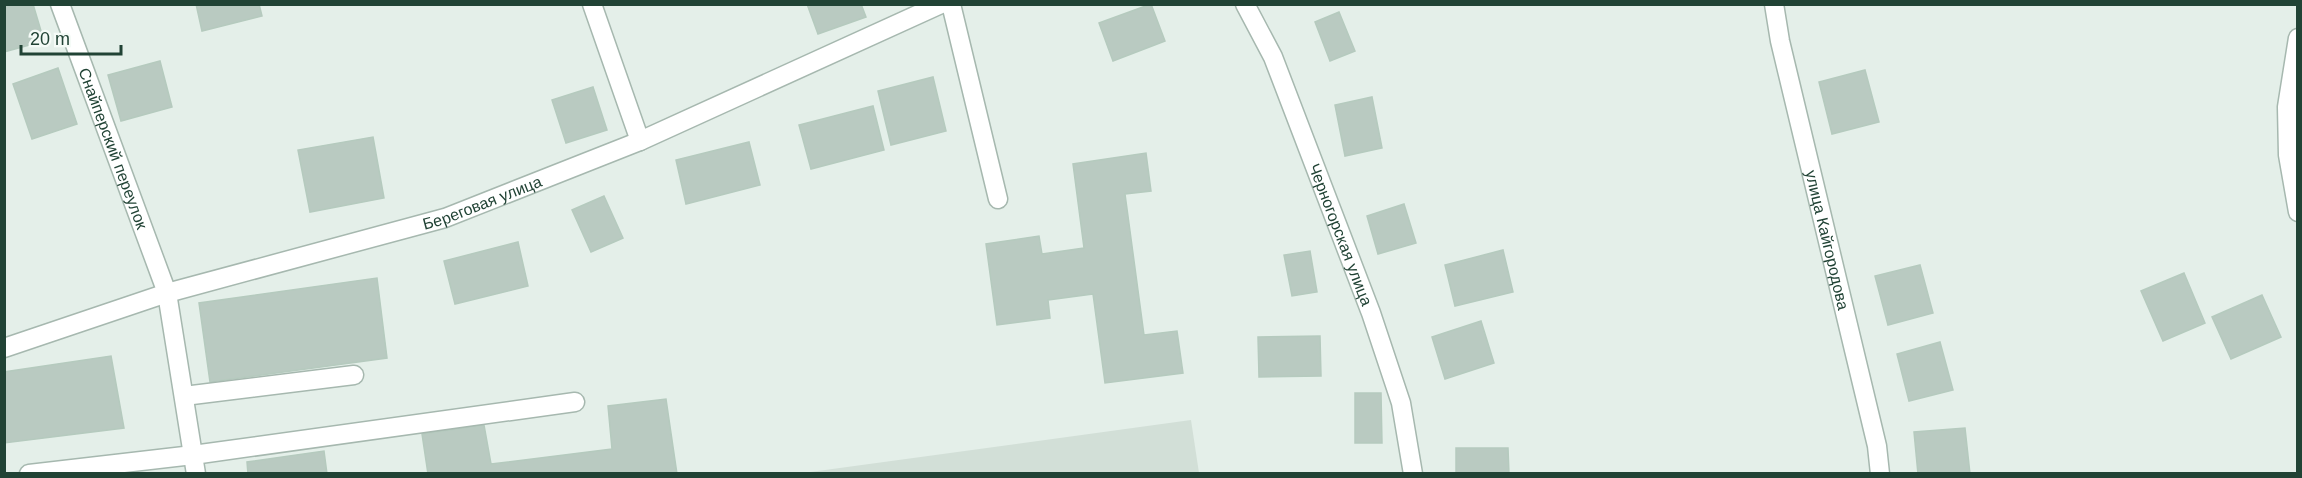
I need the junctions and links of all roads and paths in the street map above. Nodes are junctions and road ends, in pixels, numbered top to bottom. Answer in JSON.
{"nodes":[{"id":1,"x":60,"y":4,"type":"edge"},
{"id":2,"x":592,"y":4,"type":"edge"},
{"id":3,"x":941,"y":4,"type":"edge"},
{"id":4,"x":951,"y":4,"type":"edge"},
{"id":5,"x":1245,"y":4,"type":"edge"},
{"id":6,"x":1774,"y":4,"type":"edge"},
{"id":7,"x":2298,"y":38,"type":"edge"},
{"id":8,"x":640,"y":141,"type":"junction"},
{"id":9,"x":998,"y":199,"type":"dead end"},
{"id":10,"x":2298,"y":212,"type":"edge"},
{"id":11,"x":167,"y":293,"type":"junction"},
{"id":12,"x":4,"y":348,"type":"edge"},
{"id":13,"x":354,"y":375,"type":"dead end"},
{"id":14,"x":183,"y":396,"type":"junction"},
{"id":15,"x":575,"y":402,"type":"dead end"},
{"id":16,"x":193,"y":455,"type":"junction"},
{"id":17,"x":29,"y":474,"type":"edge"},
{"id":18,"x":196,"y":474,"type":"edge"},
{"id":19,"x":1413,"y":474,"type":"edge"},
{"id":20,"x":1880,"y":474,"type":"edge"}],
"edges":[{"from":1,"to":11,"type":"street","name":"Снайперский переулок"},
{"from":2,"to":8,"type":"street"},
{"from":3,"to":8,"type":"street","name":"Береговая улица"},
{"from":4,"to":9,"type":"street"},
{"from":5,"to":19,"type":"street","name":"Черногорская улица"},
{"from":6,"to":20,"type":"street","name":"улица Кайгородова"},
{"from":7,"to":10,"type":"street"},
{"from":8,"to":11,"type":"street","name":"Береговая улица"},
{"from":11,"to":12,"type":"street","name":"Береговая улица"},
{"from":11,"to":14,"type":"street","name":"Снайперский переулок"},
{"from":13,"to":14,"type":"street"},
{"from":14,"to":16,"type":"street","name":"Снайперский переулок"},
{"from":15,"to":16,"type":"street"},
{"from":16,"to":17,"type":"street"},
{"from":16,"to":18,"type":"street","name":"Снайперский переулок"}]}
